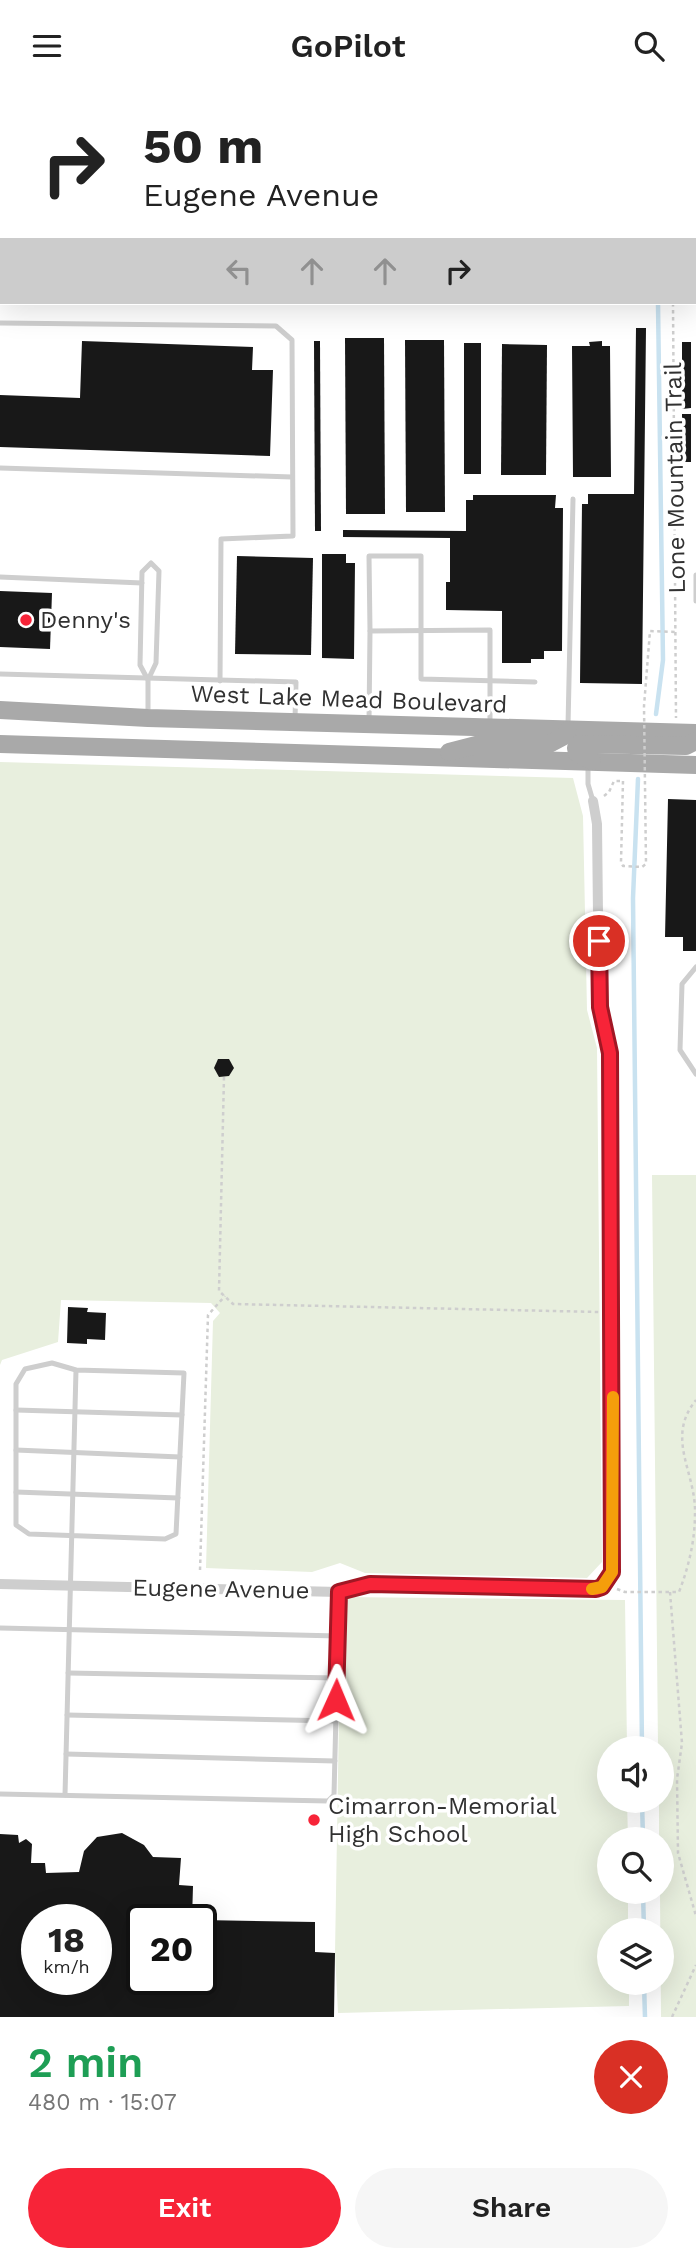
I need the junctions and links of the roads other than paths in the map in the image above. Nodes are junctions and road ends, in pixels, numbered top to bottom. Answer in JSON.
{"nodes":[{"id":1,"x":0,"y":323,"type":"edge"},
{"id":2,"x":0,"y":468,"type":"edge"},
{"id":3,"x":292,"y":477,"type":"junction"},
{"id":4,"x":573,"y":499,"type":"dead end"},
{"id":5,"x":696,"y":575,"type":"edge"},
{"id":6,"x":0,"y":577,"type":"edge"},
{"id":7,"x":142,"y":583,"type":"junction"},
{"id":8,"x":696,"y":601,"type":"edge"},
{"id":9,"x":421,"y":630,"type":"junction"},
{"id":10,"x":370,"y":631,"type":"junction"},
{"id":11,"x":0,"y":674,"type":"edge"},
{"id":12,"x":148,"y":680,"type":"junction"},
{"id":13,"x":220,"y":681,"type":"junction"},
{"id":14,"x":490,"y":681,"type":"junction"},
{"id":15,"x":535,"y":682,"type":"dead end"},
{"id":16,"x":0,"y":710,"type":"edge"},
{"id":17,"x":148,"y":718,"type":"junction"},
{"id":18,"x":295,"y":722,"type":"junction"},
{"id":19,"x":369,"y":724,"type":"junction"},
{"id":20,"x":490,"y":727,"type":"junction"},
{"id":21,"x":568,"y":730,"type":"junction"},
{"id":22,"x":696,"y":733,"type":"edge"},
{"id":23,"x":696,"y":741,"type":"edge"},
{"id":24,"x":0,"y":744,"type":"edge"},
{"id":25,"x":147,"y":748,"type":"junction"},
{"id":26,"x":425,"y":758,"type":"junction"},
{"id":27,"x":592,"y":763,"type":"junction"},
{"id":28,"x":696,"y":765,"type":"edge"},
{"id":29,"x":597,"y":799,"type":"joint"},
{"id":30,"x":696,"y":967,"type":"edge"},
{"id":31,"x":696,"y":1074,"type":"edge"},
{"id":32,"x":76,"y":1370,"type":"junction"},
{"id":33,"x":16,"y":1410,"type":"junction"},
{"id":34,"x":75,"y":1411,"type":"junction"},
{"id":35,"x":182,"y":1415,"type":"junction"},
{"id":36,"x":16,"y":1450,"type":"junction"},
{"id":37,"x":74,"y":1452,"type":"junction"},
{"id":38,"x":180,"y":1457,"type":"junction"},
{"id":39,"x":16,"y":1492,"type":"junction"},
{"id":40,"x":72,"y":1494,"type":"junction"},
{"id":41,"x":177,"y":1498,"type":"junction"},
{"id":42,"x":71,"y":1536,"type":"junction"},
{"id":43,"x":0,"y":1584,"type":"edge"},
{"id":44,"x":71,"y":1585,"type":"junction"},
{"id":45,"x":339,"y":1592,"type":"junction"},
{"id":46,"x":0,"y":1628,"type":"edge"},
{"id":47,"x":69,"y":1630,"type":"junction"},
{"id":48,"x":338,"y":1636,"type":"junction"},
{"id":49,"x":68,"y":1673,"type":"junction"},
{"id":50,"x":337,"y":1678,"type":"junction"},
{"id":51,"x":67,"y":1715,"type":"junction"},
{"id":52,"x":336,"y":1721,"type":"junction"},
{"id":53,"x":66,"y":1754,"type":"junction"},
{"id":54,"x":335,"y":1761,"type":"junction"},
{"id":55,"x":0,"y":1794,"type":"edge"},
{"id":56,"x":65,"y":1795,"type":"junction"}],
"edges":[{"from":1,"to":3,"type":"lane"},
{"from":2,"to":3,"type":"lane"},
{"from":3,"to":13,"type":"lane"},
{"from":4,"to":21,"type":"lane"},
{"from":5,"to":8,"type":"lane"},
{"from":6,"to":7,"type":"lane"},
{"from":7,"to":12,"type":"lane"},
{"from":7,"to":12,"type":"lane"},
{"from":9,"to":10,"type":"lane"},
{"from":9,"to":10,"type":"lane"},
{"from":9,"to":14,"type":"lane"},
{"from":9,"to":14,"type":"lane"},
{"from":10,"to":19,"type":"lane"},
{"from":11,"to":12,"type":"lane"},
{"from":12,"to":13,"type":"lane"},
{"from":12,"to":17,"type":"lane"},
{"from":13,"to":18,"type":"lane"},
{"from":14,"to":15,"type":"lane"},
{"from":14,"to":20,"type":"lane"},
{"from":16,"to":17,"type":"main road","name":"West Lake Mead Boulevard"},
{"from":17,"to":18,"type":"main road","name":"West Lake Mead Boulevard"},
{"from":17,"to":25,"type":"main road"},
{"from":18,"to":19,"type":"main road","name":"West Lake Mead Boulevard"},
{"from":19,"to":20,"type":"main road","name":"West Lake Mead Boulevard"},
{"from":20,"to":21,"type":"main road","name":"West Lake Mead Boulevard"},
{"from":21,"to":22,"type":"main road","name":"West Lake Mead Boulevard"},
{"from":21,"to":26,"type":"main road"},
{"from":23,"to":27,"type":"main road"},
{"from":24,"to":25,"type":"main road"},
{"from":25,"to":26,"type":"main road"},
{"from":26,"to":27,"type":"main road"},
{"from":27,"to":28,"type":"main road"},
{"from":27,"to":29,"type":"lane"},
{"from":29,"to":45,"type":"street","name":"Eugene Avenue"},
{"from":30,"to":31,"type":"lane"},
{"from":32,"to":33,"type":"lane"},
{"from":32,"to":34,"type":"lane"},
{"from":32,"to":35,"type":"lane"},
{"from":33,"to":34,"type":"lane"},
{"from":33,"to":36,"type":"lane"},
{"from":34,"to":35,"type":"lane"},
{"from":34,"to":37,"type":"lane"},
{"from":35,"to":38,"type":"lane"},
{"from":36,"to":37,"type":"lane"},
{"from":36,"to":39,"type":"lane"},
{"from":37,"to":38,"type":"lane"},
{"from":37,"to":40,"type":"lane"},
{"from":38,"to":41,"type":"lane"},
{"from":39,"to":40,"type":"lane"},
{"from":39,"to":42,"type":"lane"},
{"from":40,"to":41,"type":"lane"},
{"from":40,"to":42,"type":"lane"},
{"from":41,"to":42,"type":"lane"},
{"from":42,"to":44,"type":"lane"},
{"from":43,"to":44,"type":"street","name":"Eugene Avenue"},
{"from":44,"to":45,"type":"street","name":"Eugene Avenue"},
{"from":44,"to":47,"type":"lane"},
{"from":45,"to":48,"type":"lane"},
{"from":46,"to":47,"type":"lane"},
{"from":47,"to":48,"type":"lane"},
{"from":47,"to":49,"type":"lane"},
{"from":48,"to":50,"type":"lane"},
{"from":49,"to":50,"type":"lane"},
{"from":49,"to":51,"type":"lane"},
{"from":50,"to":52,"type":"lane"},
{"from":51,"to":52,"type":"lane"},
{"from":51,"to":53,"type":"lane"},
{"from":52,"to":54,"type":"lane"},
{"from":53,"to":54,"type":"lane"},
{"from":53,"to":56,"type":"lane"},
{"from":54,"to":56,"type":"lane"},
{"from":55,"to":56,"type":"lane"}]}
